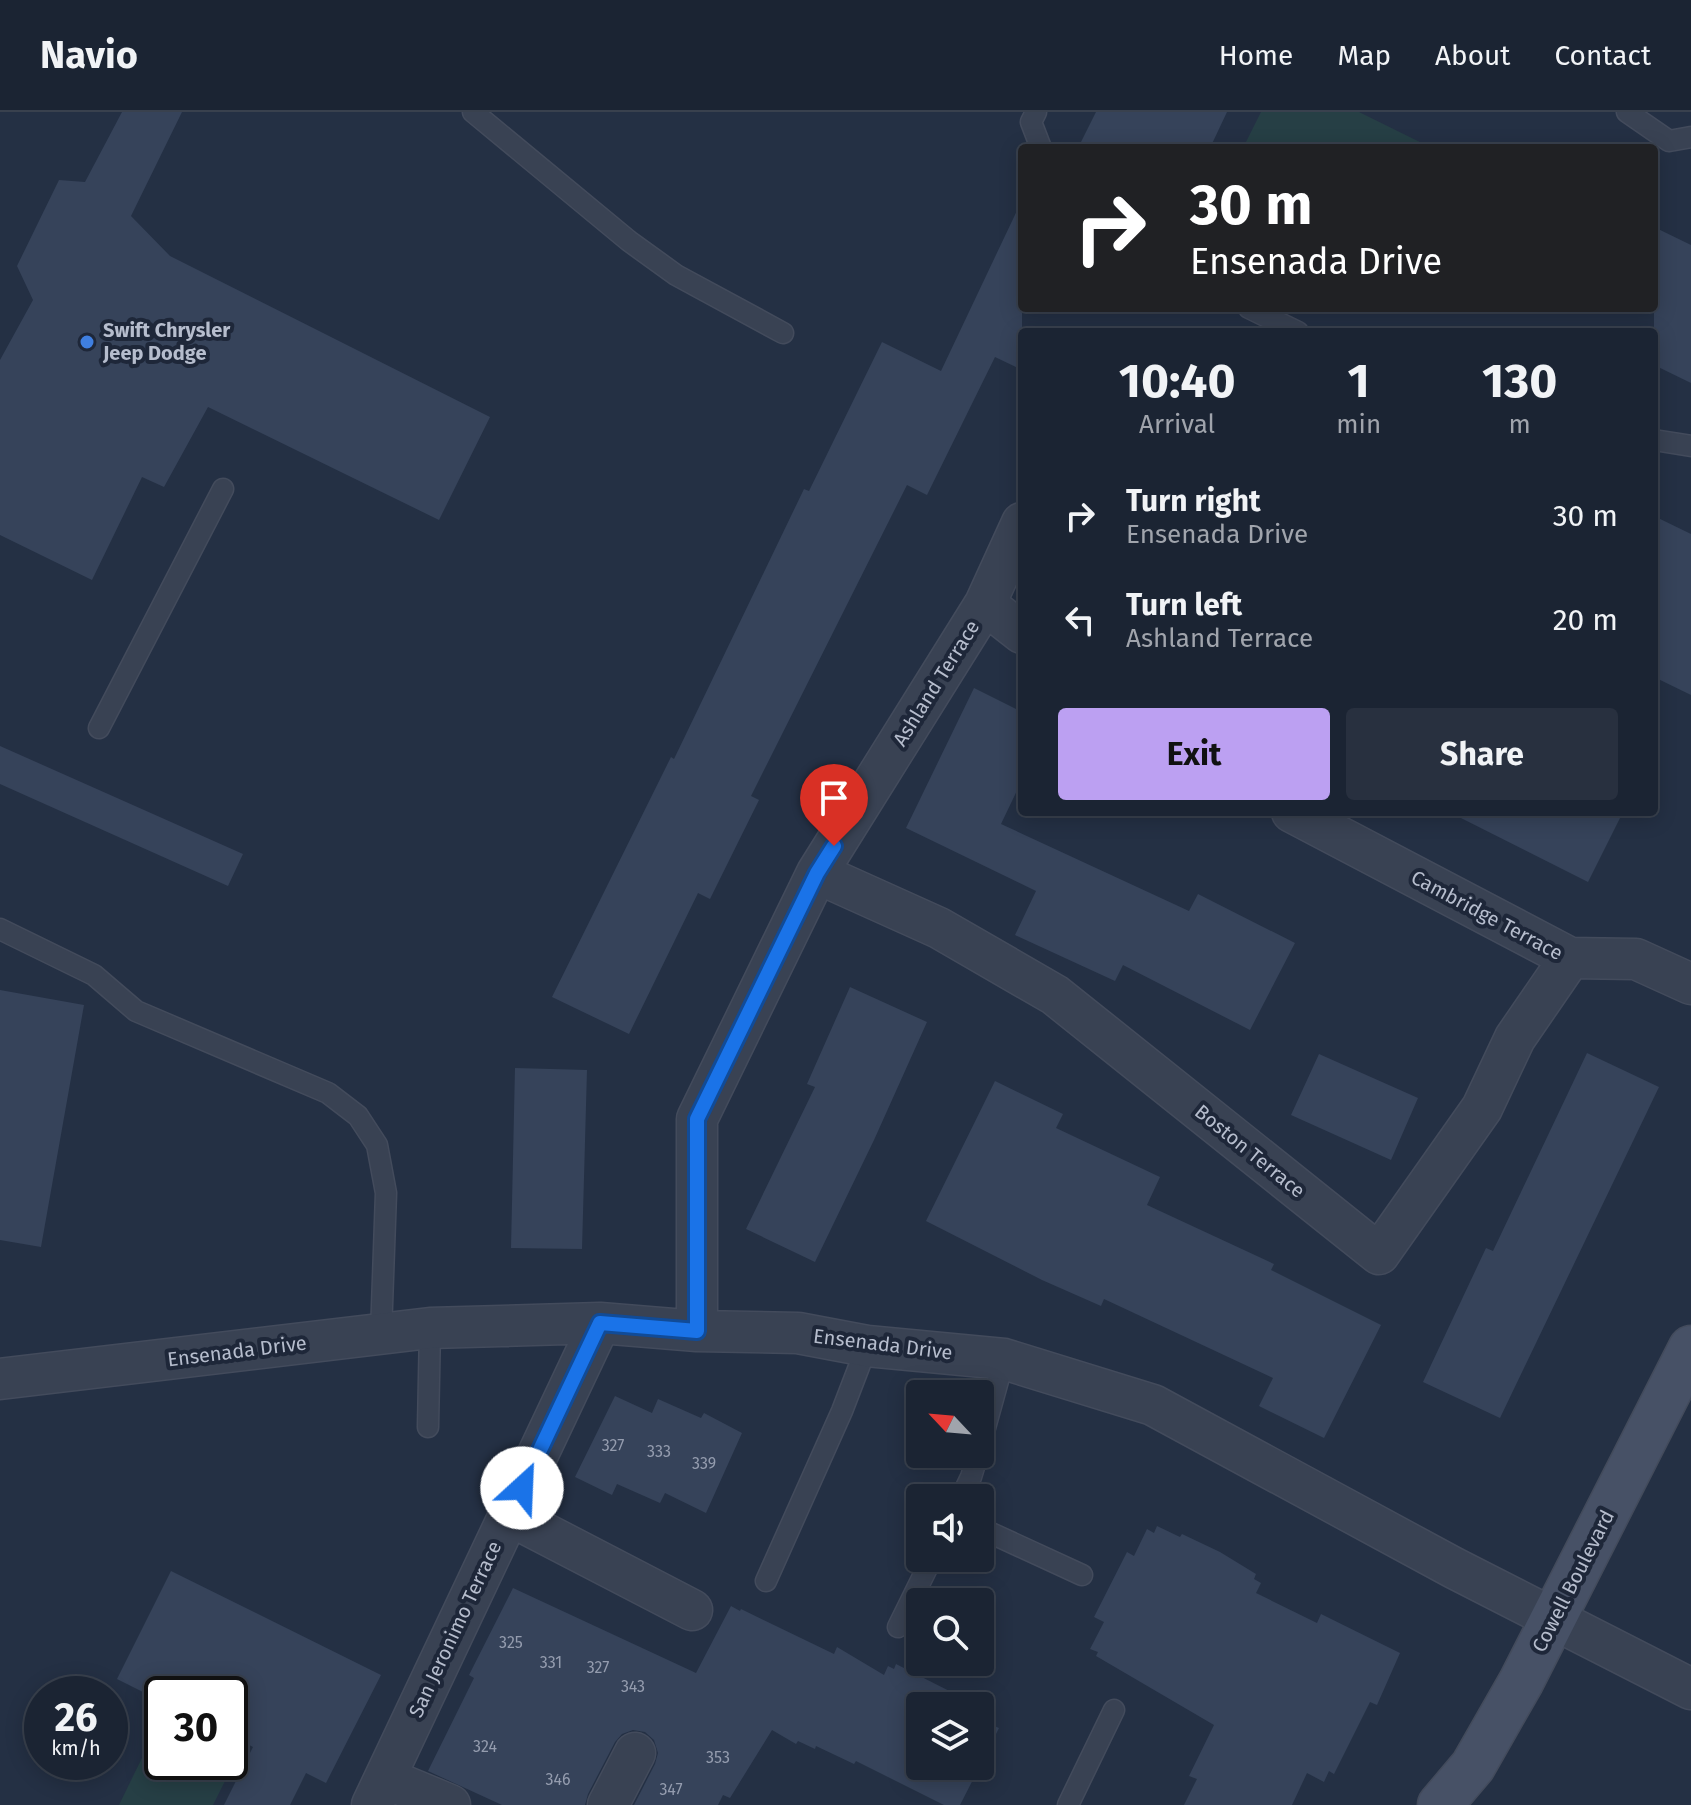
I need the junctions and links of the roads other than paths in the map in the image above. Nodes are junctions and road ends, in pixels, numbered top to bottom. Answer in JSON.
{"nodes":[{"id":1,"x":473,"y":112,"type":"edge"},
{"id":2,"x":1036,"y":112,"type":"edge"},
{"id":3,"x":1627,"y":112,"type":"edge"},
{"id":4,"x":1691,"y":137,"type":"edge"},
{"id":5,"x":1039,"y":144,"type":"edge"},
{"id":6,"x":1257,"y":312,"type":"edge"},
{"id":7,"x":1290,"y":328,"type":"edge"},
{"id":8,"x":783,"y":333,"type":"dead end"},
{"id":9,"x":1658,"y":441,"type":"edge"},
{"id":10,"x":1691,"y":446,"type":"edge"},
{"id":11,"x":223,"y":489,"type":"dead end"},
{"id":12,"x":1018,"y":532,"type":"edge"},
{"id":13,"x":985,"y":604,"type":"junction"},
{"id":14,"x":1018,"y":630,"type":"edge"},
{"id":15,"x":99,"y":728,"type":"dead end"},
{"id":16,"x":1300,"y":816,"type":"edge"},
{"id":17,"x":817,"y":873,"type":"junction"},
{"id":18,"x":0,"y":929,"type":"edge"},
{"id":19,"x":1570,"y":958,"type":"junction"},
{"id":20,"x":1691,"y":984,"type":"edge"},
{"id":21,"x":600,"y":1323,"type":"junction"},
{"id":22,"x":430,"y":1328,"type":"junction"},
{"id":23,"x":697,"y":1331,"type":"junction"},
{"id":24,"x":381,"y":1334,"type":"junction"},
{"id":25,"x":867,"y":1346,"type":"junction"},
{"id":26,"x":1691,"y":1348,"type":"edge"},
{"id":27,"x":1004,"y":1359,"type":"junction"},
{"id":28,"x":0,"y":1379,"type":"edge"},
{"id":29,"x":994,"y":1395,"type":"edge"},
{"id":30,"x":428,"y":1427,"type":"dead end"},
{"id":31,"x":509,"y":1515,"type":"junction"},
{"id":32,"x":994,"y":1534,"type":"edge"},
{"id":33,"x":925,"y":1572,"type":"edge"},
{"id":34,"x":1082,"y":1575,"type":"dead end"},
{"id":35,"x":766,"y":1581,"type":"dead end"},
{"id":36,"x":692,"y":1610,"type":"dead end"},
{"id":37,"x":1554,"y":1619,"type":"junction"},
{"id":38,"x":898,"y":1627,"type":"dead end"},
{"id":39,"x":1691,"y":1689,"type":"edge"},
{"id":40,"x":1114,"y":1710,"type":"dead end"},
{"id":41,"x":635,"y":1753,"type":"dead end"},
{"id":42,"x":378,"y":1791,"type":"edge"},
{"id":43,"x":450,"y":1805,"type":"edge"},
{"id":44,"x":608,"y":1805,"type":"edge"},
{"id":45,"x":1068,"y":1805,"type":"edge"},
{"id":46,"x":1440,"y":1805,"type":"edge"}],
"edges":[{"from":1,"to":8,"type":"lane"},
{"from":2,"to":5,"type":"lane"},
{"from":3,"to":4,"type":"lane"},
{"from":6,"to":7,"type":"lane"},
{"from":9,"to":10,"type":"lane"},
{"from":11,"to":15,"type":"lane"},
{"from":12,"to":13,"type":"street","name":"Ashland Terrace"},
{"from":13,"to":14,"type":"street"},
{"from":13,"to":17,"type":"street","name":"Ashland Terrace"},
{"from":16,"to":19,"type":"street","name":"Cambridge Terrace"},
{"from":17,"to":19,"type":"street","name":"Boston Terrace"},
{"from":17,"to":23,"type":"street","name":"Ashland Terrace"},
{"from":18,"to":24,"type":"lane"},
{"from":19,"to":20,"type":"street","name":"Cambridge Terrace"},
{"from":21,"to":22,"type":"street","name":"Ensenada Drive"},
{"from":21,"to":23,"type":"street","name":"Ensenada Drive"},
{"from":21,"to":31,"type":"street","name":"San Jeronimo Terrace"},
{"from":22,"to":24,"type":"street","name":"Ensenada Drive"},
{"from":22,"to":30,"type":"lane"},
{"from":23,"to":25,"type":"street","name":"Ensenada Drive"},
{"from":24,"to":28,"type":"street","name":"Ensenada Drive"},
{"from":25,"to":27,"type":"street","name":"Ensenada Drive"},
{"from":25,"to":35,"type":"lane"},
{"from":26,"to":37,"type":"main road","name":"Cowell Boulevard"},
{"from":27,"to":29,"type":"lane"},
{"from":27,"to":37,"type":"street","name":"Ensenada Drive"},
{"from":31,"to":36,"type":"street"},
{"from":31,"to":42,"type":"street","name":"San Jeronimo Terrace"},
{"from":32,"to":34,"type":"lane"},
{"from":33,"to":38,"type":"lane"},
{"from":37,"to":39,"type":"street","name":"Ensenada Drive"},
{"from":37,"to":46,"type":"main road","name":"Cowell Boulevard"},
{"from":40,"to":45,"type":"lane"},
{"from":41,"to":44,"type":"street"},
{"from":42,"to":43,"type":"street"}]}
